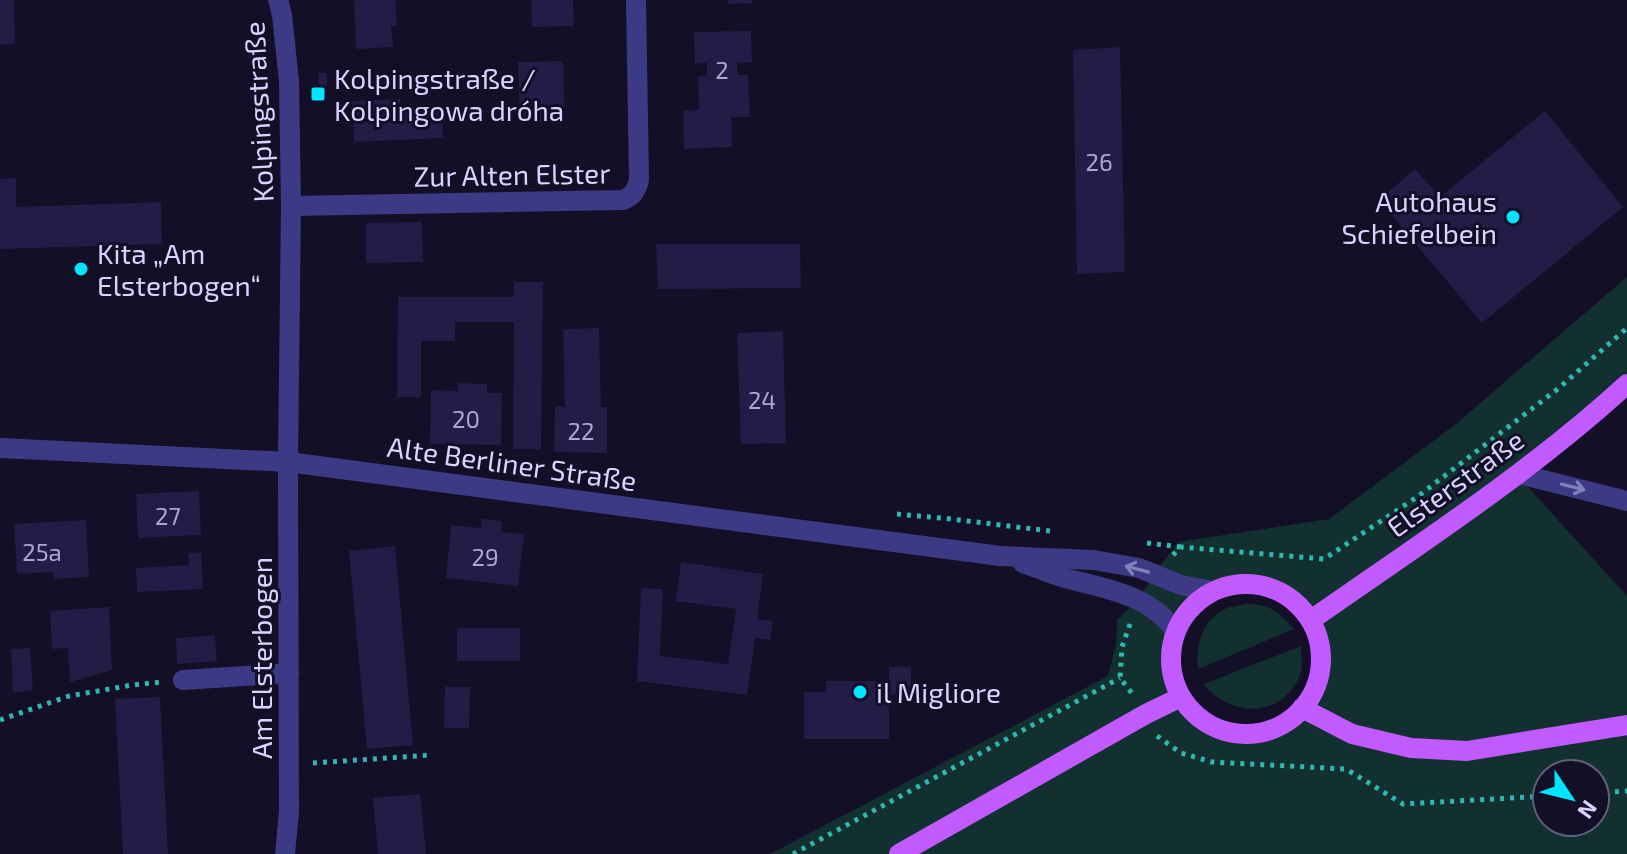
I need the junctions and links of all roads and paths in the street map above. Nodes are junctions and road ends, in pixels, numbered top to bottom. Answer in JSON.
{"nodes":[{"id":1,"x":278,"y":0,"type":"edge"},
{"id":2,"x":636,"y":0,"type":"edge"},
{"id":3,"x":291,"y":206,"type":"junction"},
{"id":4,"x":1627,"y":328,"type":"edge"},
{"id":5,"x":1627,"y":384,"type":"edge"},
{"id":6,"x":5,"y":451,"type":"edge"},
{"id":7,"x":288,"y":462,"type":"junction"},
{"id":8,"x":1519,"y":474,"type":"junction"},
{"id":9,"x":1627,"y":501,"type":"edge"},
{"id":10,"x":885,"y":513,"type":"dead end"},
{"id":11,"x":1059,"y":532,"type":"dead end"},
{"id":12,"x":1135,"y":541,"type":"dead end"},
{"id":13,"x":1181,"y":547,"type":"junction"},
{"id":14,"x":1000,"y":556,"type":"junction"},
{"id":15,"x":1156,"y":575,"type":"junction"},
{"id":16,"x":1212,"y":591,"type":"junction"},
{"id":17,"x":1139,"y":600,"type":"junction"},
{"id":18,"x":1311,"y":620,"type":"junction"},
{"id":19,"x":1176,"y":632,"type":"junction"},
{"id":20,"x":289,"y":673,"type":"junction"},
{"id":21,"x":1120,"y":678,"type":"junction"},
{"id":22,"x":183,"y":680,"type":"joint"},
{"id":23,"x":1181,"y":697,"type":"junction"},
{"id":24,"x":1302,"y":708,"type":"junction"},
{"id":25,"x":1146,"y":714,"type":"junction"},
{"id":26,"x":0,"y":720,"type":"edge"},
{"id":27,"x":1627,"y":725,"type":"edge"},
{"id":28,"x":432,"y":755,"type":"dead end"},
{"id":29,"x":290,"y":764,"type":"junction"},
{"id":30,"x":1531,"y":797,"type":"edge"},
{"id":31,"x":285,"y":854,"type":"edge"},
{"id":32,"x":793,"y":854,"type":"edge"},
{"id":33,"x":899,"y":854,"type":"edge"}],
"edges":[{"from":1,"to":3,"type":"street","name":"Kolpingstraße"},
{"from":2,"to":3,"type":"street","name":"Zur Alten Elster"},
{"from":3,"to":7,"type":"street","name":"Kolpingstraße"},
{"from":4,"to":13,"type":"path"},
{"from":5,"to":8,"type":"main road","name":"Elsterstraße"},
{"from":6,"to":7,"type":"street","name":"Alte Berliner Straße"},
{"from":7,"to":14,"type":"street","name":"Alte Berliner Straße"},
{"from":7,"to":20,"type":"street","name":"Am Elsterbogen"},
{"from":8,"to":9,"type":"street","one_way":true},
{"from":8,"to":18,"type":"main road","name":"Elsterstraße"},
{"from":10,"to":11,"type":"path"},
{"from":12,"to":13,"type":"path"},
{"from":13,"to":15,"type":"path"},
{"from":15,"to":14,"type":"street","name":"Alte Berliner Straße","one_way":true},
{"from":14,"to":17,"type":"street","name":"Alte Berliner Straße"},
{"from":15,"to":16,"type":"street","name":"Alte Berliner Straße"},
{"from":16,"to":18,"type":"main road"},
{"from":16,"to":19,"type":"main road"},
{"from":17,"to":19,"type":"street","name":"Alte Berliner Straße"},
{"from":17,"to":21,"type":"path"},
{"from":18,"to":24,"type":"main road"},
{"from":19,"to":23,"type":"main road"},
{"from":20,"to":22,"type":"street"},
{"from":20,"to":29,"type":"street","name":"Am Elsterbogen"},
{"from":21,"to":25,"type":"path"},
{"from":21,"to":32,"type":"path"},
{"from":22,"to":26,"type":"path"},
{"from":23,"to":24,"type":"main road"},
{"from":23,"to":25,"type":"main road"},
{"from":24,"to":27,"type":"main road"},
{"from":25,"to":30,"type":"path"},
{"from":25,"to":33,"type":"main road"},
{"from":28,"to":29,"type":"path"},
{"from":29,"to":31,"type":"street","name":"Am Elsterbogen"}]}
